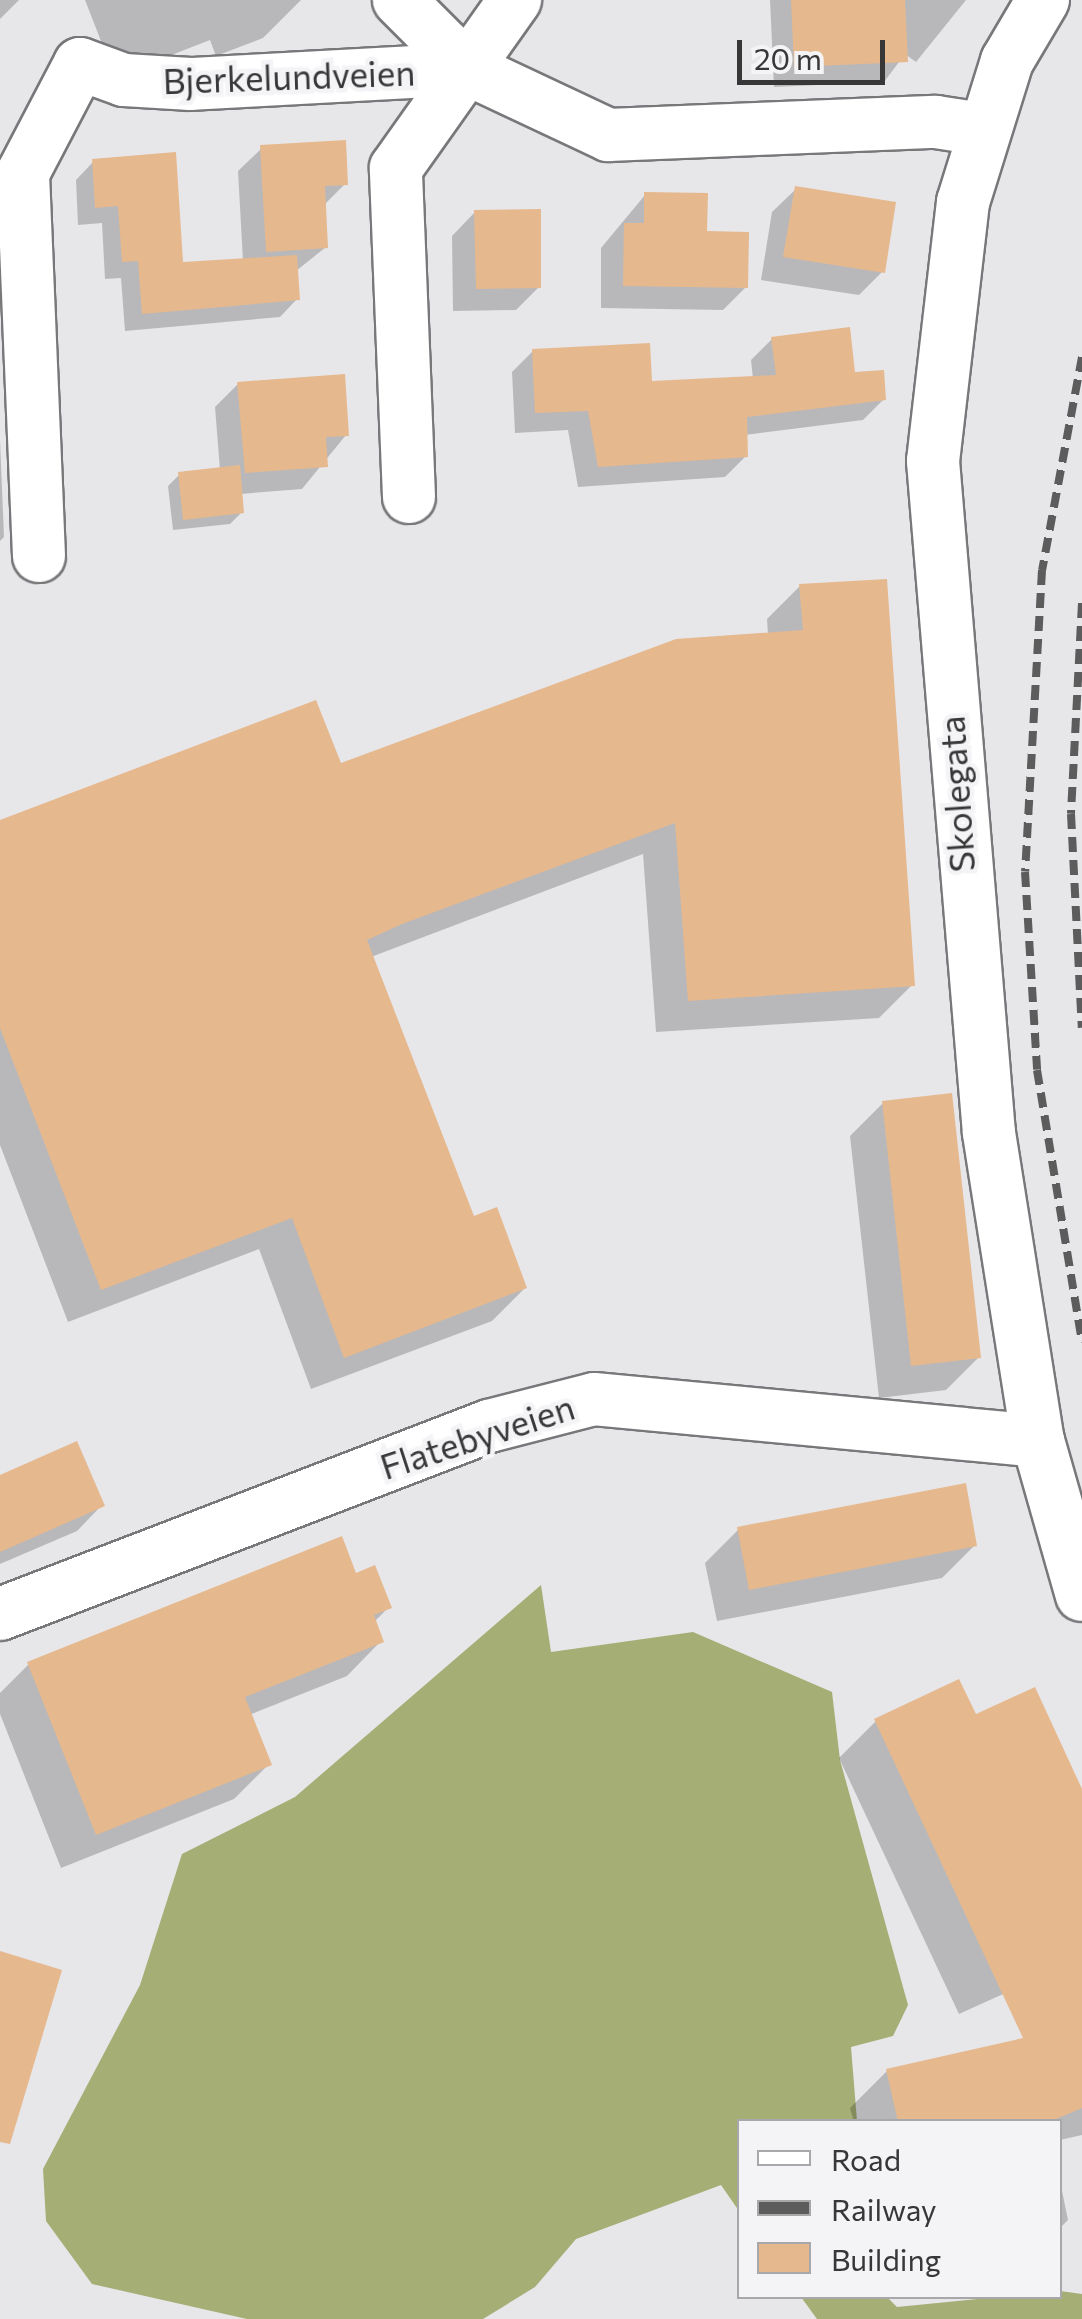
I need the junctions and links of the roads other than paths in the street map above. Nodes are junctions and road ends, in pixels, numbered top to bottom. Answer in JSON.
{"nodes":[{"id":1,"x":399,"y":0,"type":"edge"},
{"id":2,"x":515,"y":0,"type":"edge"},
{"id":3,"x":1043,"y":0,"type":"edge"},
{"id":4,"x":468,"y":70,"type":"junction"},
{"id":5,"x":981,"y":129,"type":"junction"},
{"id":6,"x":409,"y":496,"type":"dead end"},
{"id":7,"x":39,"y":556,"type":"dead end"},
{"id":8,"x":1038,"y":1441,"type":"junction"},
{"id":9,"x":1082,"y":1595,"type":"edge"},
{"id":10,"x":0,"y":1614,"type":"edge"}],
"edges":[{"from":1,"to":4,"type":"street"},
{"from":2,"to":4,"type":"street","name":"Bjerkelundveien"},
{"from":3,"to":5,"type":"street","name":"Skolegata"},
{"from":4,"to":5,"type":"street","name":"Bjerkelundveien"},
{"from":4,"to":6,"type":"street","name":"Bjerkelundveien"},
{"from":4,"to":7,"type":"street","name":"Bjerkelundveien"},
{"from":5,"to":8,"type":"street","name":"Skolegata"},
{"from":8,"to":9,"type":"street","name":"Skolegata"},
{"from":8,"to":10,"type":"street","name":"Flatebyveien"}]}
